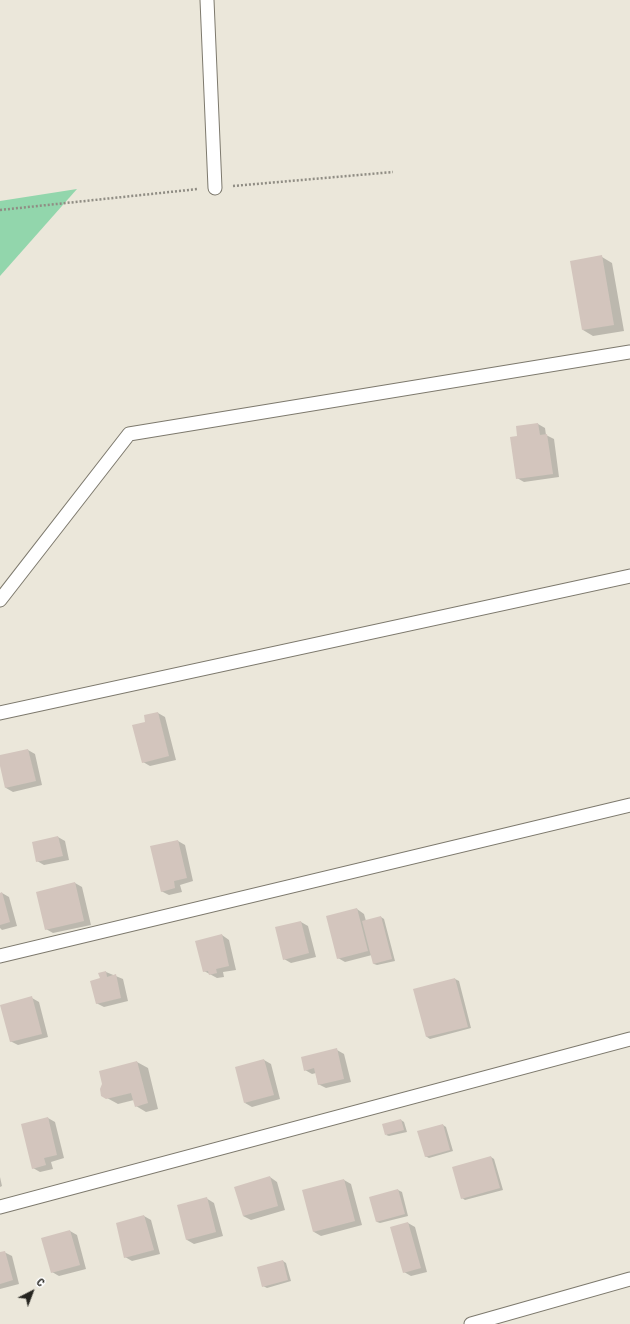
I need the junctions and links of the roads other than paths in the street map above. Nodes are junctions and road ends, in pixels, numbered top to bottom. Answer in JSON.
{"nodes":[{"id":1,"x":207,"y":0,"type":"edge"},
{"id":2,"x":215,"y":188,"type":"dead end"},
{"id":3,"x":630,"y":352,"type":"edge"},
{"id":4,"x":630,"y":576,"type":"edge"},
{"id":5,"x":0,"y":600,"type":"edge"},
{"id":6,"x":0,"y":712,"type":"edge"},
{"id":7,"x":630,"y":805,"type":"edge"},
{"id":8,"x":0,"y":956,"type":"edge"},
{"id":9,"x":630,"y":1039,"type":"edge"},
{"id":10,"x":0,"y":1207,"type":"edge"},
{"id":11,"x":630,"y":1279,"type":"edge"},
{"id":12,"x":471,"y":1324,"type":"edge"}],
"edges":[{"from":1,"to":2,"type":"lane"},
{"from":3,"to":5,"type":"lane"},
{"from":4,"to":6,"type":"lane"},
{"from":7,"to":8,"type":"lane"},
{"from":9,"to":10,"type":"lane"},
{"from":11,"to":12,"type":"lane"}]}
